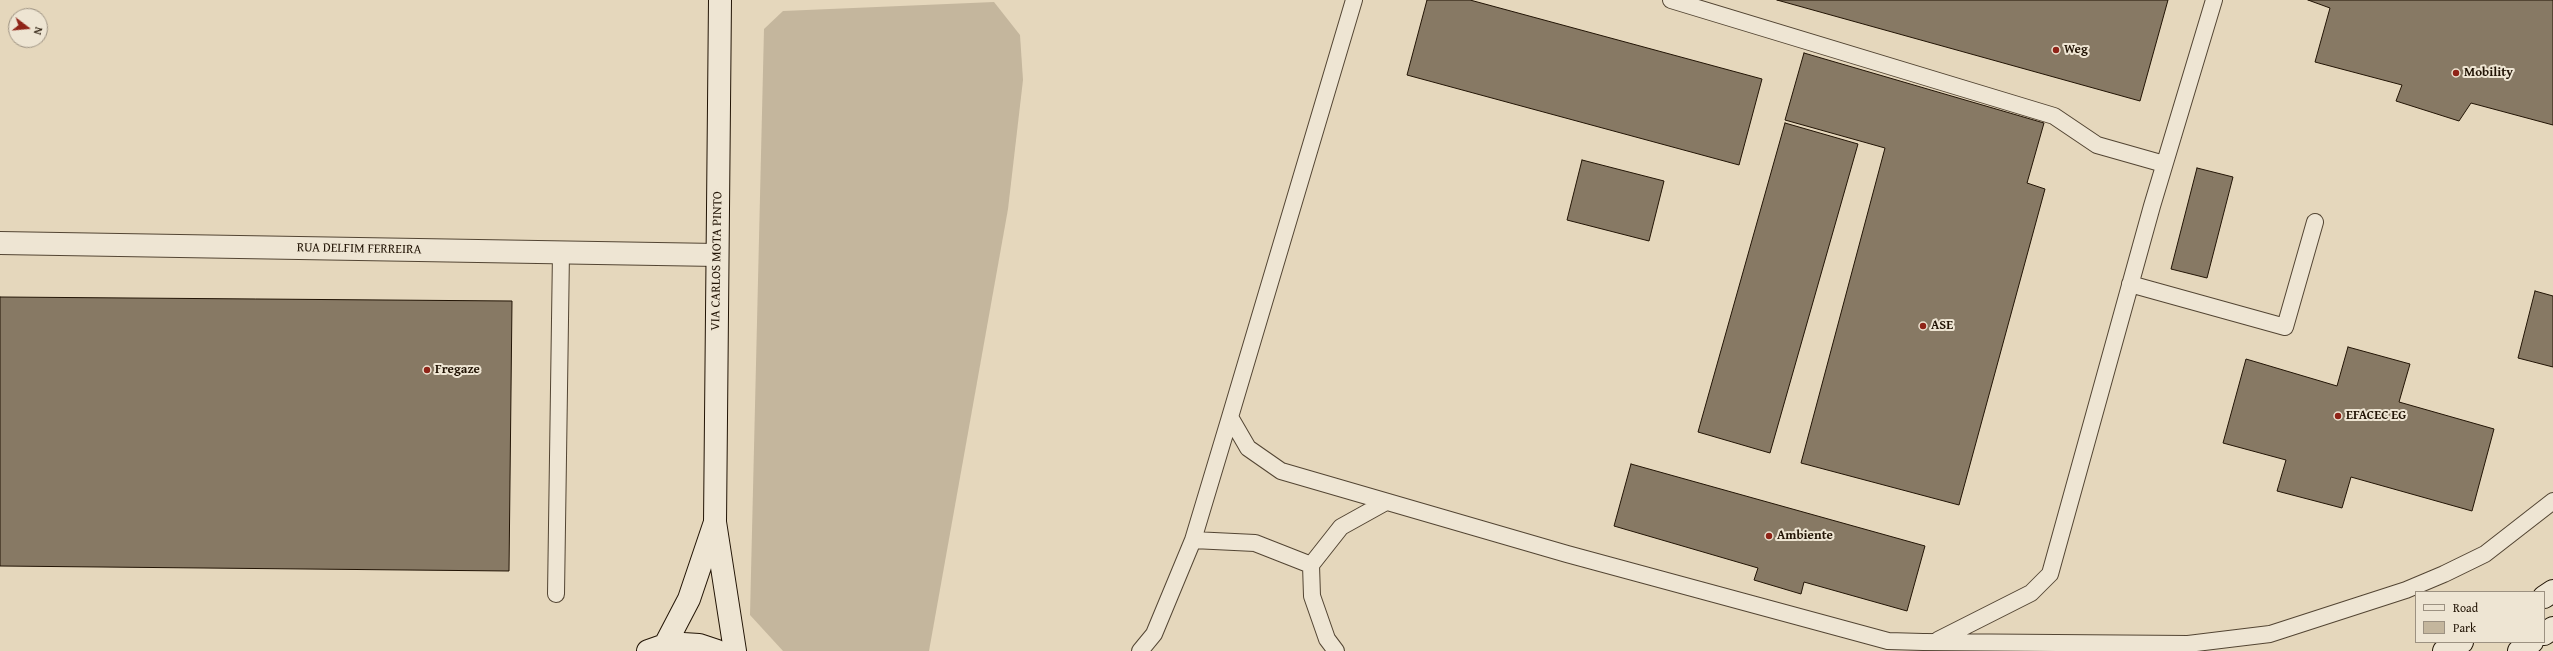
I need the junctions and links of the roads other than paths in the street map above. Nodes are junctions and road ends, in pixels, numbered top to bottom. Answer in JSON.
{"nodes":[{"id":1,"x":720,"y":0,"type":"edge"},
{"id":2,"x":1354,"y":0,"type":"edge"},
{"id":3,"x":1671,"y":0,"type":"edge"},
{"id":4,"x":2214,"y":0,"type":"edge"},
{"id":5,"x":2164,"y":164,"type":"junction"},
{"id":6,"x":2315,"y":222,"type":"dead end"},
{"id":7,"x":0,"y":242,"type":"edge"},
{"id":8,"x":561,"y":252,"type":"junction"},
{"id":9,"x":717,"y":255,"type":"junction"},
{"id":10,"x":2130,"y":284,"type":"junction"},
{"id":11,"x":1230,"y":417,"type":"junction"},
{"id":12,"x":2553,"y":501,"type":"edge"},
{"id":13,"x":1386,"y":502,"type":"junction"},
{"id":14,"x":715,"y":522,"type":"junction"},
{"id":15,"x":1193,"y":540,"type":"junction"},
{"id":16,"x":1311,"y":565,"type":"junction"},
{"id":17,"x":2553,"y":590,"type":"edge"},
{"id":18,"x":556,"y":594,"type":"dead end"},
{"id":19,"x":2545,"y":596,"type":"edge"},
{"id":20,"x":1936,"y":641,"type":"junction"},
{"id":21,"x":2460,"y":643,"type":"edge"},
{"id":22,"x":2531,"y":643,"type":"edge"},
{"id":23,"x":657,"y":648,"type":"edge"},
{"id":24,"x":717,"y":651,"type":"edge"},
{"id":25,"x":736,"y":651,"type":"edge"},
{"id":26,"x":1140,"y":651,"type":"edge"},
{"id":27,"x":1336,"y":651,"type":"edge"},
{"id":28,"x":2444,"y":651,"type":"edge"},
{"id":29,"x":2519,"y":651,"type":"edge"}],
"edges":[{"from":1,"to":9,"type":"main road","name":"VIA CARLOS MOTA PINTO"},
{"from":2,"to":11,"type":"lane"},
{"from":3,"to":5,"type":"lane"},
{"from":4,"to":5,"type":"lane"},
{"from":5,"to":10,"type":"lane"},
{"from":6,"to":10,"type":"lane"},
{"from":7,"to":8,"type":"main road","name":"RUA DELFIM FERREIRA"},
{"from":8,"to":9,"type":"main road","name":"RUA DELFIM FERREIRA"},
{"from":8,"to":18,"type":"lane"},
{"from":9,"to":14,"type":"main road","name":"VIA CARLOS MOTA PINTO"},
{"from":10,"to":20,"type":"lane"},
{"from":11,"to":13,"type":"lane"},
{"from":11,"to":15,"type":"lane"},
{"from":12,"to":20,"type":"lane"},
{"from":13,"to":16,"type":"lane"},
{"from":13,"to":20,"type":"lane"},
{"from":14,"to":23,"type":"main road","name":"VIA CARLOS MOTA PINTO"},
{"from":14,"to":25,"type":"main road","name":"VIA CARLOS MOTA PINTO"},
{"from":15,"to":16,"type":"lane"},
{"from":15,"to":26,"type":"lane"},
{"from":16,"to":27,"type":"lane"},
{"from":17,"to":19,"type":"main road"},
{"from":21,"to":28,"type":"main road"},
{"from":22,"to":29,"type":"main road"},
{"from":23,"to":24,"type":"main road"}]}
